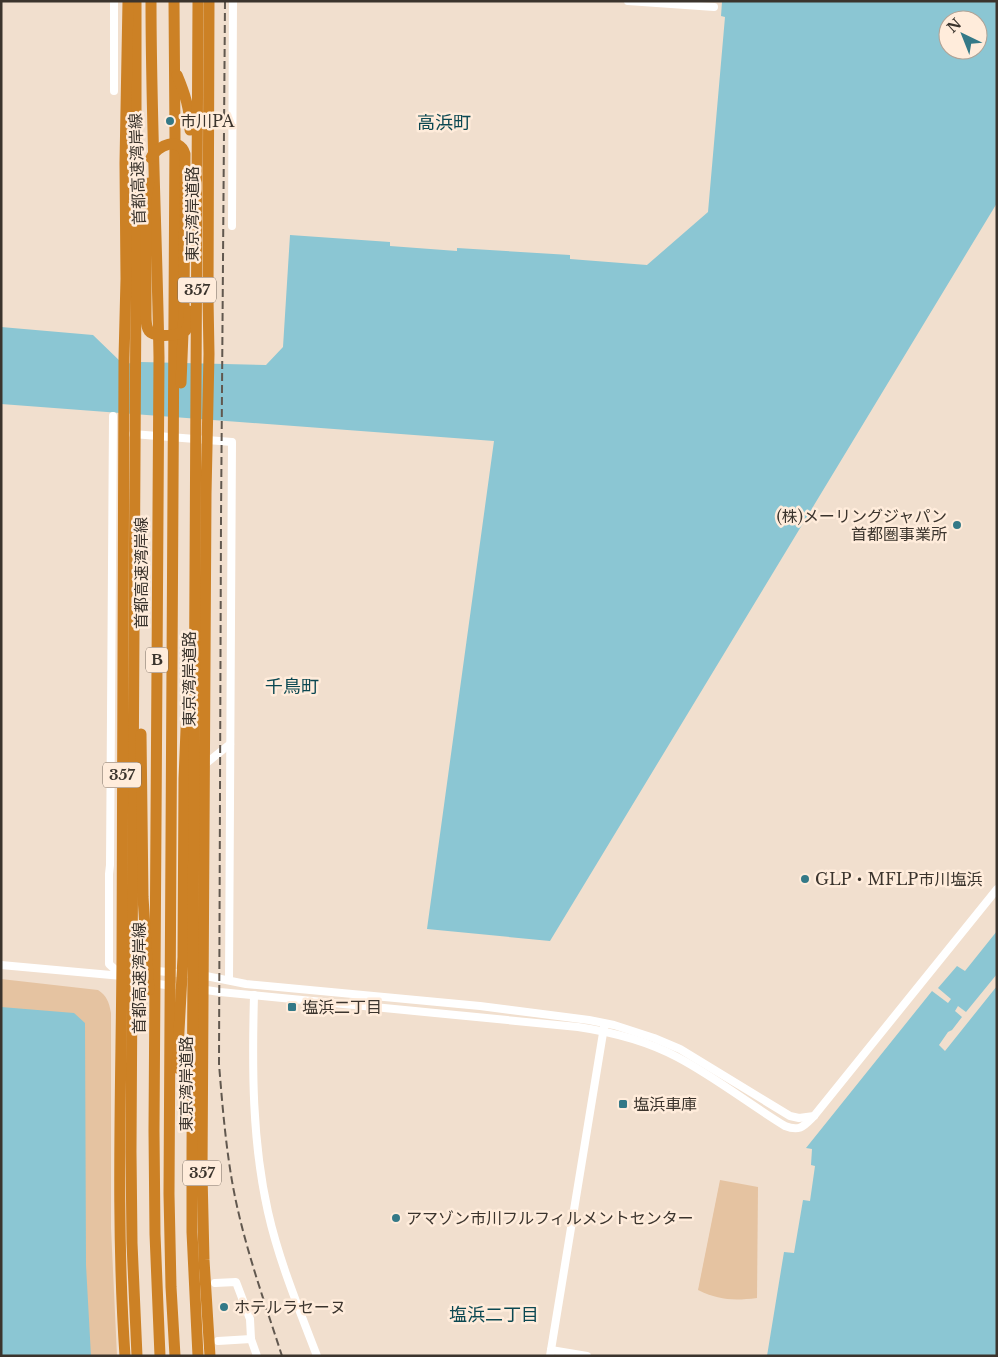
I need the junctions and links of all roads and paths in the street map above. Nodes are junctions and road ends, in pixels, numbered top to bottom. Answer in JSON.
{"nodes":[{"id":1,"x":114,"y":1,"type":"edge"},
{"id":2,"x":128,"y":1,"type":"edge"},
{"id":3,"x":136,"y":1,"type":"edge"},
{"id":4,"x":151,"y":1,"type":"edge"},
{"id":5,"x":174,"y":1,"type":"edge"},
{"id":6,"x":198,"y":1,"type":"edge"},
{"id":7,"x":209,"y":1,"type":"edge"},
{"id":8,"x":233,"y":1,"type":"edge"},
{"id":9,"x":628,"y":1,"type":"edge"},
{"id":10,"x":714,"y":7,"type":"dead end"},
{"id":11,"x":174,"y":69,"type":"junction"},
{"id":12,"x":114,"y":91,"type":"dead end"},
{"id":13,"x":232,"y":226,"type":"dead end"},
{"id":14,"x":126,"y":279,"type":"junction"},
{"id":15,"x":208,"y":298,"type":"junction"},
{"id":16,"x":113,"y":416,"type":"dead end"},
{"id":17,"x":113,"y":432,"type":"junction"},
{"id":18,"x":136,"y":435,"type":"junction"},
{"id":19,"x":173,"y":435,"type":"junction"},
{"id":20,"x":196,"y":473,"type":"junction"},
{"id":21,"x":128,"y":573,"type":"junction"},
{"id":22,"x":201,"y":579,"type":"junction"},
{"id":23,"x":134,"y":607,"type":"junction"},
{"id":24,"x":194,"y":688,"type":"junction"},
{"id":25,"x":230,"y":744,"type":"junction"},
{"id":26,"x":204,"y":765,"type":"junction"},
{"id":27,"x":997,"y":890,"type":"edge"},
{"id":28,"x":1,"y":965,"type":"edge"},
{"id":29,"x":203,"y":975,"type":"junction"},
{"id":30,"x":122,"y":976,"type":"junction"},
{"id":31,"x":229,"y":980,"type":"junction"},
{"id":32,"x":203,"y":990,"type":"junction"},
{"id":33,"x":309,"y":990,"type":"junction"},
{"id":34,"x":254,"y":995,"type":"junction"},
{"id":35,"x":376,"y":996,"type":"junction"},
{"id":36,"x":308,"y":1001,"type":"junction"},
{"id":37,"x":480,"y":1006,"type":"junction"},
{"id":38,"x":375,"y":1007,"type":"junction"},
{"id":39,"x":155,"y":1013,"type":"junction"},
{"id":40,"x":528,"y":1013,"type":"junction"},
{"id":41,"x":559,"y":1017,"type":"junction"},
{"id":42,"x":479,"y":1018,"type":"junction"},
{"id":43,"x":527,"y":1022,"type":"junction"},
{"id":44,"x":558,"y":1026,"type":"junction"},
{"id":45,"x":604,"y":1028,"type":"junction"},
{"id":46,"x":773,"y":1106,"type":"junction"},
{"id":47,"x":768,"y":1115,"type":"junction"},
{"id":48,"x":814,"y":1116,"type":"junction"},
{"id":49,"x":169,"y":1194,"type":"junction"},
{"id":50,"x":216,"y":1283,"type":"dead end"},
{"id":51,"x":251,"y":1339,"type":"junction"},
{"id":52,"x":218,"y":1342,"type":"dead end"},
{"id":53,"x":550,"y":1353,"type":"edge"},
{"id":54,"x":125,"y":1356,"type":"edge"},
{"id":55,"x":137,"y":1356,"type":"edge"},
{"id":56,"x":160,"y":1356,"type":"edge"},
{"id":57,"x":175,"y":1356,"type":"edge"},
{"id":58,"x":198,"y":1356,"type":"edge"},
{"id":59,"x":210,"y":1356,"type":"edge"},
{"id":60,"x":257,"y":1356,"type":"edge"},
{"id":61,"x":317,"y":1356,"type":"edge"},
{"id":62,"x":587,"y":1356,"type":"edge"}],
"edges":[{"from":1,"to":12,"type":"street"},
{"from":2,"to":14,"type":"highway","number":"357"},
{"from":3,"to":18,"type":"highway","number":"357"},
{"from":4,"to":39,"type":"highway","name":"首都高速湾岸線","number":"B"},
{"from":5,"to":11,"type":"highway","name":"首都高速湾岸線","number":"B"},
{"from":6,"to":20,"type":"highway","name":"東京湾岸道路","number":"357"},
{"from":7,"to":15,"type":"highway","name":"東京湾岸道路","number":"357"},
{"from":8,"to":13,"type":"street"},
{"from":9,"to":10,"type":"street"},
{"from":11,"to":19,"type":"highway","name":"首都高速湾岸線","number":"B"},
{"from":11,"to":19,"type":"highway"},
{"from":14,"to":18,"type":"highway"},
{"from":14,"to":21,"type":"highway","number":"357"},
{"from":15,"to":20,"type":"highway"},
{"from":15,"to":22,"type":"highway","name":"東京湾岸道路","number":"357"},
{"from":16,"to":17,"type":"street"},
{"from":17,"to":25,"type":"street"},
{"from":17,"to":30,"type":"street"},
{"from":18,"to":21,"type":"highway","number":"357"},
{"from":19,"to":49,"type":"highway","name":"首都高速湾岸線","number":"B"},
{"from":20,"to":22,"type":"highway","name":"東京湾岸道路","number":"357"},
{"from":21,"to":23,"type":"highway","number":"357"},
{"from":21,"to":30,"type":"highway","number":"357"},
{"from":22,"to":24,"type":"highway","name":"東京湾岸道路","number":"357"},
{"from":22,"to":26,"type":"highway","name":"東京湾岸道路","number":"357"},
{"from":23,"to":39,"type":"highway"},
{"from":23,"to":55,"type":"highway","number":"357"},
{"from":24,"to":49,"type":"highway"},
{"from":24,"to":58,"type":"highway","name":"東京湾岸道路","number":"357"},
{"from":25,"to":26,"type":"street"},
{"from":25,"to":31,"type":"street"},
{"from":26,"to":29,"type":"highway","name":"東京湾岸道路","number":"357"},
{"from":27,"to":48,"type":"street"},
{"from":28,"to":30,"type":"street"},
{"from":29,"to":30,"type":"street"},
{"from":29,"to":31,"type":"street"},
{"from":29,"to":32,"type":"highway","name":"東京湾岸道路","number":"357"},
{"from":30,"to":32,"type":"street"},
{"from":30,"to":54,"type":"highway","number":"357"},
{"from":31,"to":33,"type":"street"},
{"from":32,"to":34,"type":"street"},
{"from":32,"to":59,"type":"highway","name":"東京湾岸道路","number":"357"},
{"from":33,"to":35,"type":"street"},
{"from":33,"to":36,"type":"street"},
{"from":34,"to":36,"type":"street"},
{"from":34,"to":61,"type":"street"},
{"from":35,"to":37,"type":"street"},
{"from":35,"to":38,"type":"street"},
{"from":36,"to":38,"type":"street"},
{"from":37,"to":40,"type":"street"},
{"from":37,"to":42,"type":"street"},
{"from":38,"to":42,"type":"street"},
{"from":39,"to":56,"type":"highway","name":"首都高速湾岸線","number":"B"},
{"from":40,"to":41,"type":"street"},
{"from":40,"to":43,"type":"street"},
{"from":41,"to":44,"type":"street"},
{"from":41,"to":45,"type":"street"},
{"from":42,"to":43,"type":"street"},
{"from":43,"to":44,"type":"street"},
{"from":44,"to":45,"type":"street"},
{"from":45,"to":46,"type":"street"},
{"from":45,"to":47,"type":"street"},
{"from":45,"to":53,"type":"street"},
{"from":46,"to":47,"type":"street"},
{"from":46,"to":48,"type":"street"},
{"from":47,"to":48,"type":"street"},
{"from":49,"to":57,"type":"highway","name":"首都高速湾岸線","number":"B"},
{"from":50,"to":51,"type":"street"},
{"from":51,"to":52,"type":"street"},
{"from":51,"to":60,"type":"street"},
{"from":53,"to":62,"type":"street"}]}
